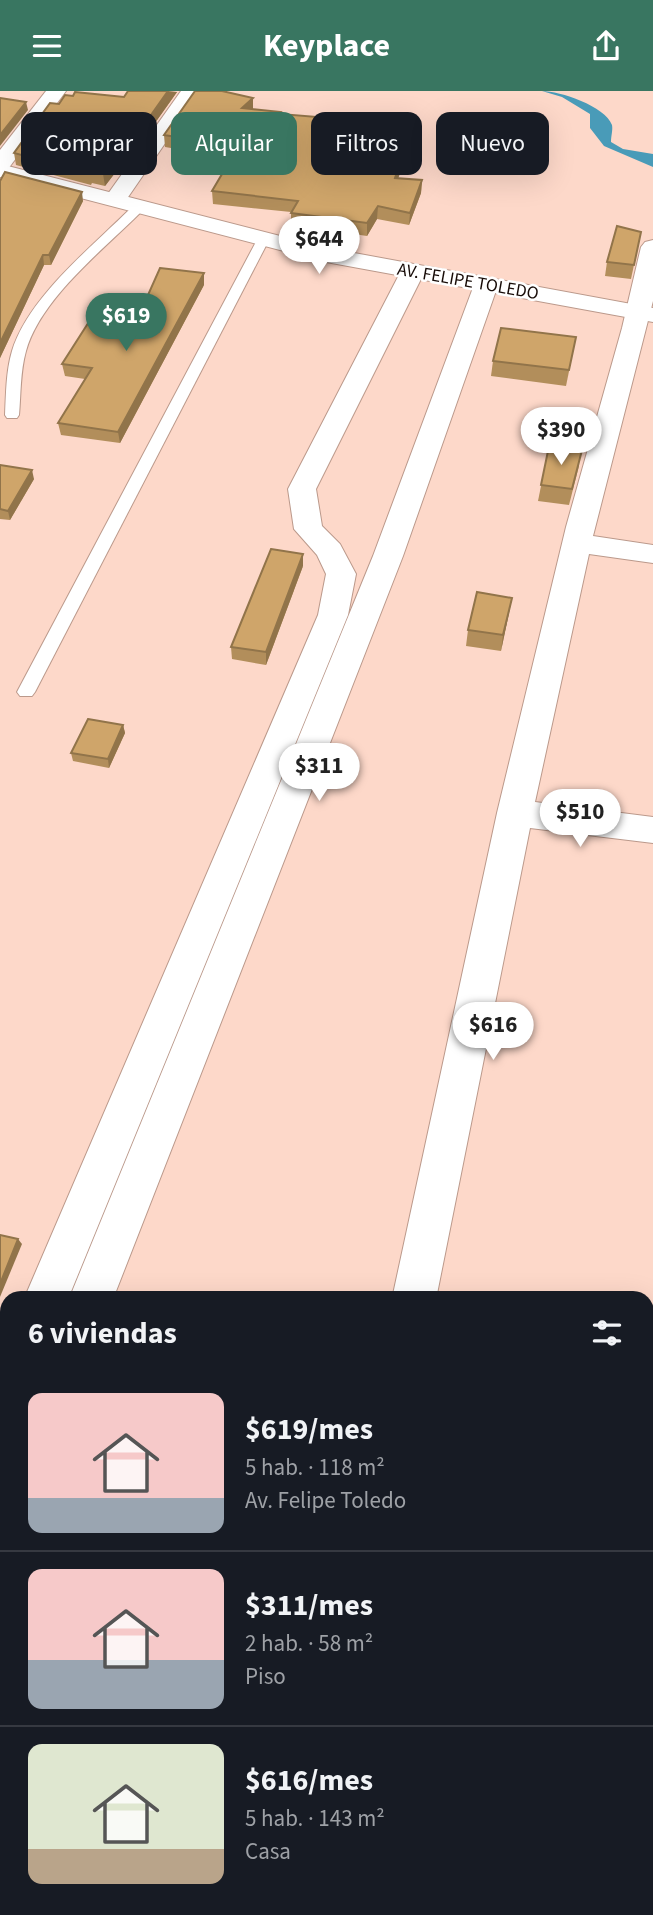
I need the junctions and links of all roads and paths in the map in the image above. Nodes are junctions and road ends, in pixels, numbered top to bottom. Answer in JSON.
{"nodes":[{"id":1,"x":56,"y":91,"type":"edge"},
{"id":2,"x":191,"y":91,"type":"edge"},
{"id":3,"x":0,"y":165,"type":"edge"},
{"id":4,"x":0,"y":170,"type":"edge"},
{"id":5,"x":116,"y":198,"type":"junction"},
{"id":6,"x":141,"y":205,"type":"junction"},
{"id":7,"x":264,"y":239,"type":"junction"},
{"id":8,"x":653,"y":247,"type":"edge"},
{"id":9,"x":412,"y":271,"type":"junction"},
{"id":10,"x":486,"y":285,"type":"junction"},
{"id":11,"x":647,"y":313,"type":"edge"},
{"id":12,"x":12,"y":415,"type":"dead end"},
{"id":13,"x":577,"y":543,"type":"junction"},
{"id":14,"x":653,"y":554,"type":"edge"},
{"id":15,"x":26,"y":692,"type":"dead end"},
{"id":16,"x":514,"y":813,"type":"junction"},
{"id":17,"x":653,"y":830,"type":"edge"},
{"id":18,"x":49,"y":1291,"type":"edge"},
{"id":19,"x":95,"y":1291,"type":"edge"},
{"id":20,"x":416,"y":1291,"type":"edge"}],
"edges":[{"from":1,"to":3,"type":"street"},
{"from":2,"to":5,"type":"street"},
{"from":4,"to":5,"type":"street","name":"AV. FELIPE TOLEDO"},
{"from":5,"to":6,"type":"street","name":"AV. FELIPE TOLEDO"},
{"from":6,"to":7,"type":"street","name":"AV. FELIPE TOLEDO"},
{"from":6,"to":12,"type":"lane"},
{"from":7,"to":9,"type":"street","name":"AV. FELIPE TOLEDO"},
{"from":7,"to":15,"type":"lane"},
{"from":8,"to":11,"type":"street"},
{"from":9,"to":10,"type":"street","name":"AV. FELIPE TOLEDO"},
{"from":9,"to":18,"type":"street"},
{"from":10,"to":11,"type":"street","name":"AV. FELIPE TOLEDO"},
{"from":10,"to":19,"type":"street"},
{"from":11,"to":13,"type":"street"},
{"from":13,"to":14,"type":"street"},
{"from":13,"to":16,"type":"street"},
{"from":16,"to":17,"type":"street"},
{"from":16,"to":20,"type":"street"}]}
